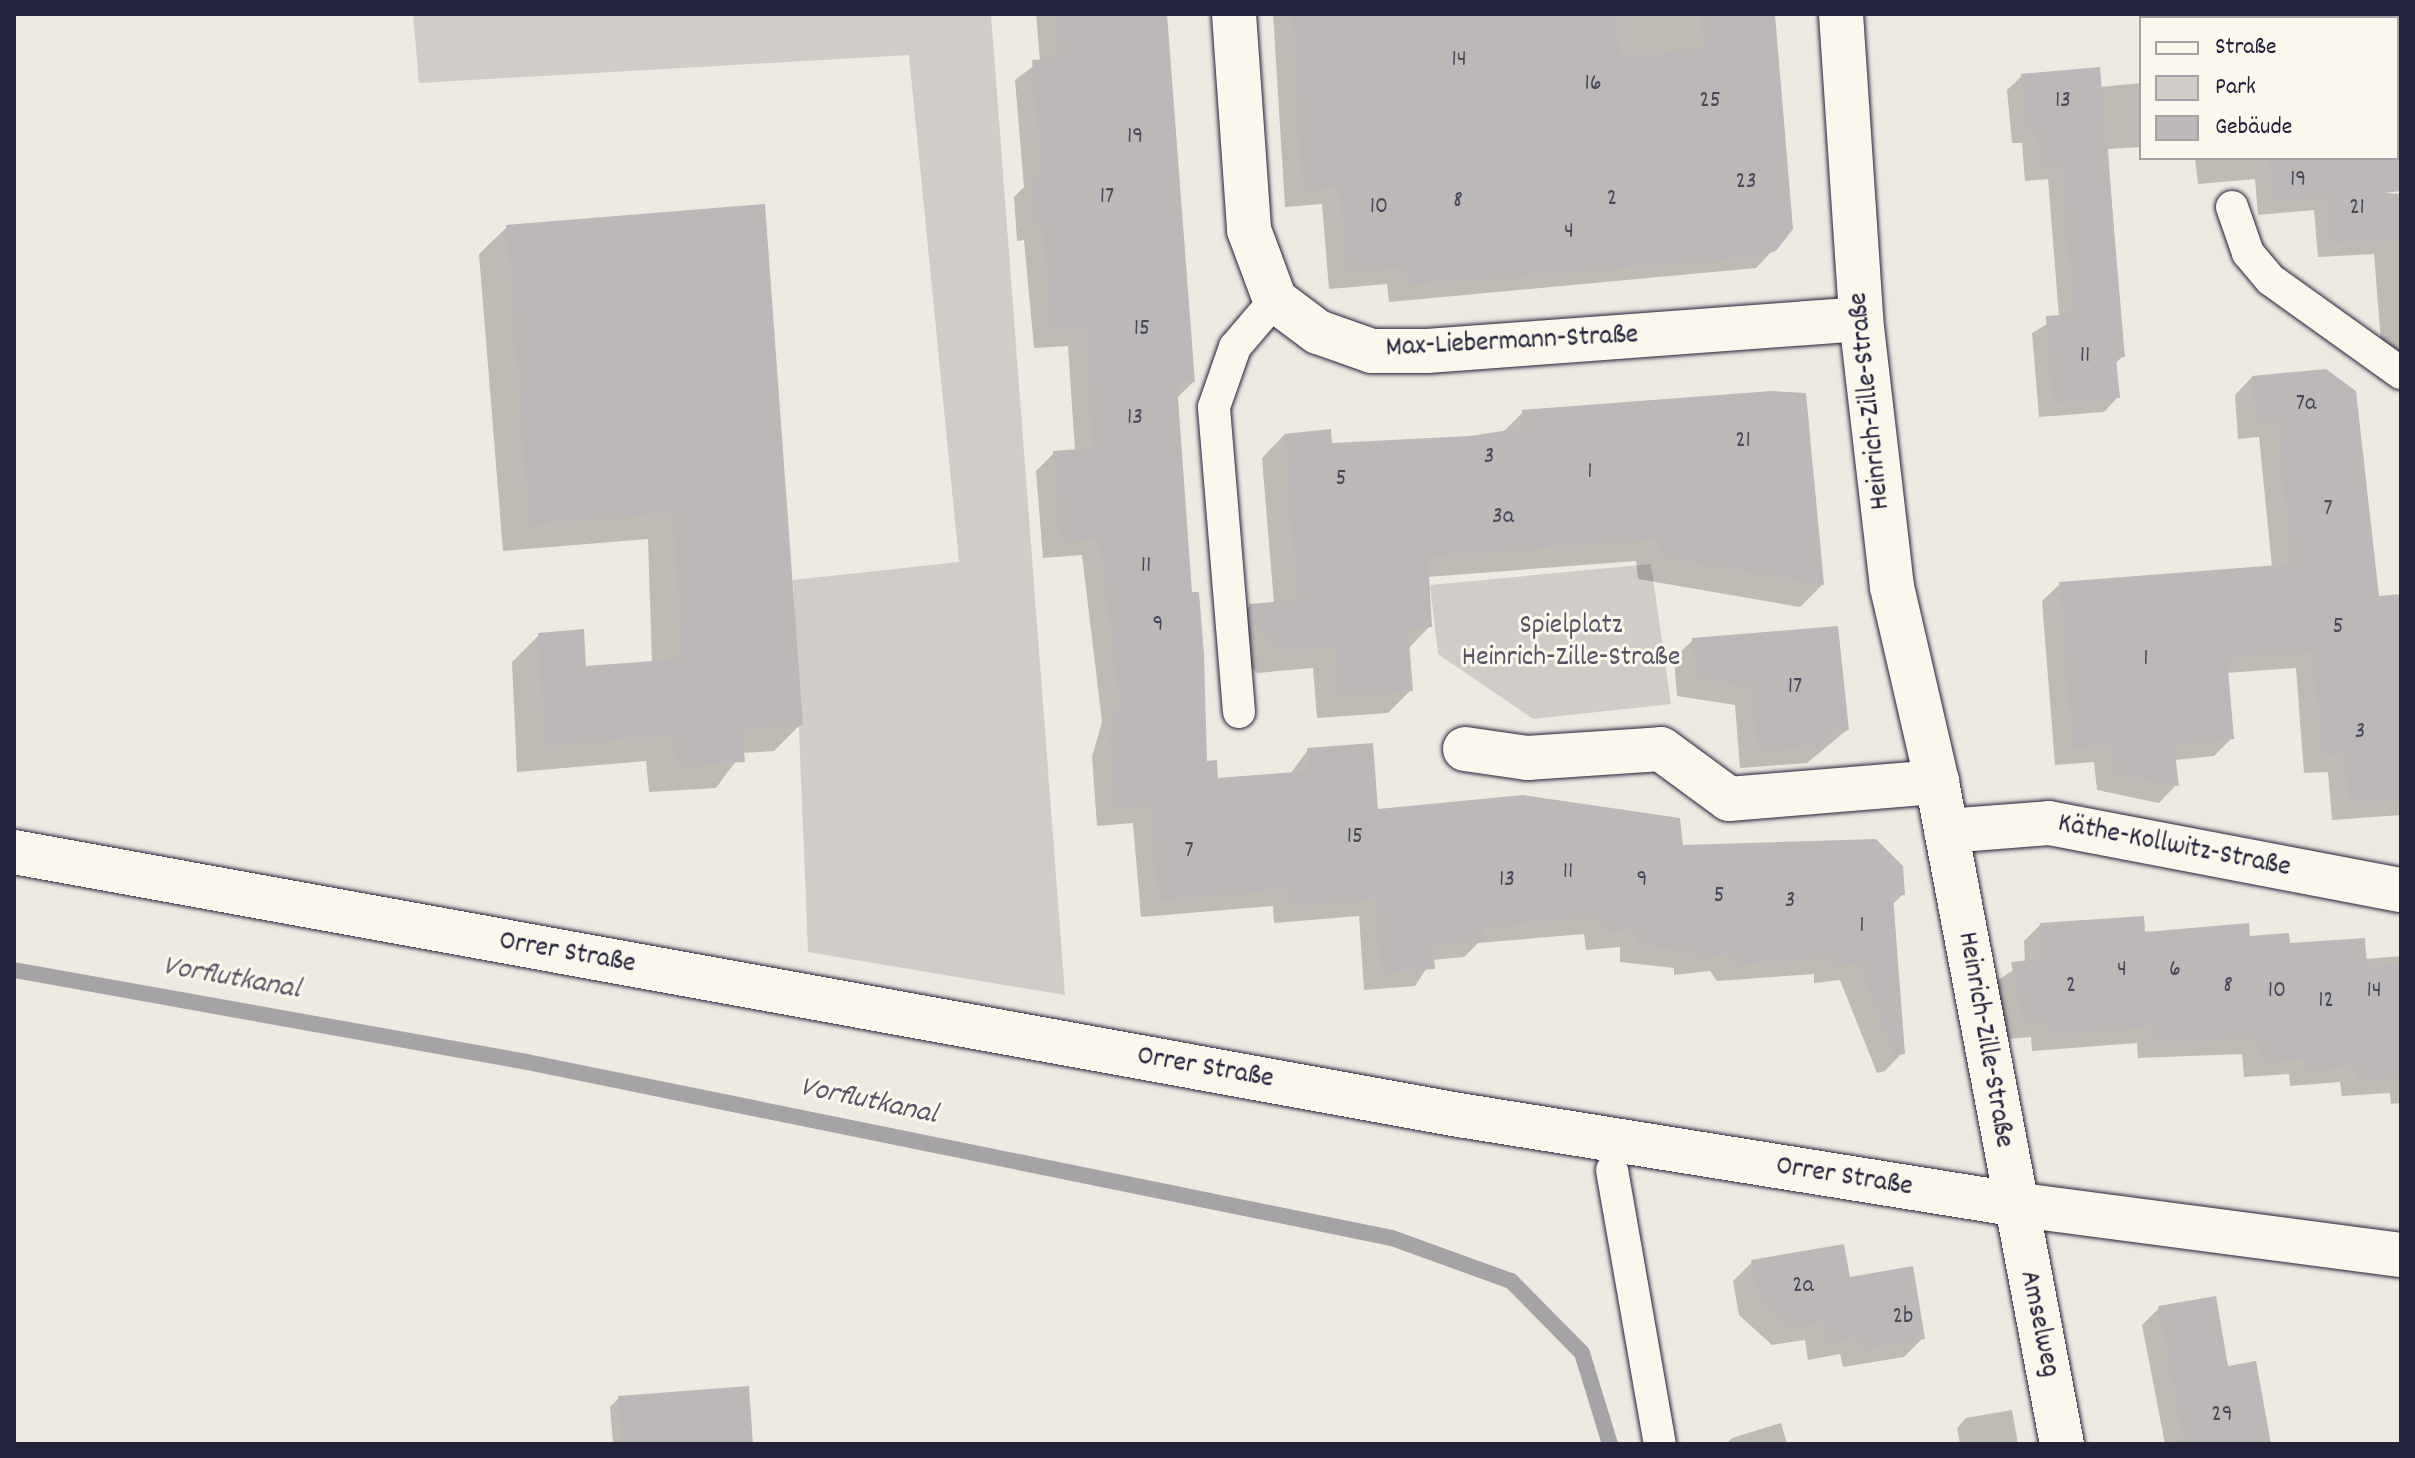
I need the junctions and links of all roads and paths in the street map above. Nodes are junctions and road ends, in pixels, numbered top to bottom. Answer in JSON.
{"nodes":[{"id":1,"x":1234,"y":14,"type":"edge"},
{"id":2,"x":1841,"y":14,"type":"edge"},
{"id":3,"x":2232,"y":207,"type":"dead end"},
{"id":4,"x":1275,"y":300,"type":"junction"},
{"id":5,"x":1861,"y":319,"type":"junction"},
{"id":6,"x":2401,"y":373,"type":"edge"},
{"id":7,"x":1239,"y":712,"type":"dead end"},
{"id":8,"x":1465,"y":749,"type":"dead end"},
{"id":9,"x":1937,"y":782,"type":"junction"},
{"id":10,"x":1946,"y":831,"type":"junction"},
{"id":11,"x":14,"y":852,"type":"edge"},
{"id":12,"x":2401,"y":890,"type":"edge"},
{"id":13,"x":1612,"y":1170,"type":"dead end"},
{"id":14,"x":2013,"y":1204,"type":"junction"},
{"id":15,"x":2401,"y":1255,"type":"edge"},
{"id":16,"x":1660,"y":1444,"type":"edge"},
{"id":17,"x":2062,"y":1444,"type":"edge"}],
"edges":[{"from":1,"to":4,"type":"street"},
{"from":2,"to":5,"type":"street","name":"Heinrich-Zille-Straße"},
{"from":3,"to":6,"type":"lane"},
{"from":4,"to":5,"type":"street","name":"Max-Liebermann-Straße"},
{"from":4,"to":7,"type":"lane"},
{"from":5,"to":9,"type":"street","name":"Heinrich-Zille-Straße"},
{"from":8,"to":9,"type":"street"},
{"from":9,"to":10,"type":"street","name":"Heinrich-Zille-Straße"},
{"from":10,"to":12,"type":"street","name":"Käthe-Kollwitz-Straße"},
{"from":10,"to":14,"type":"street","name":"Heinrich-Zille-Straße"},
{"from":11,"to":14,"type":"street","name":"Orrer Straße"},
{"from":13,"to":16,"type":"lane"},
{"from":14,"to":15,"type":"street","name":"Orrer Straße"},
{"from":14,"to":17,"type":"street","name":"Amselweg"}]}
